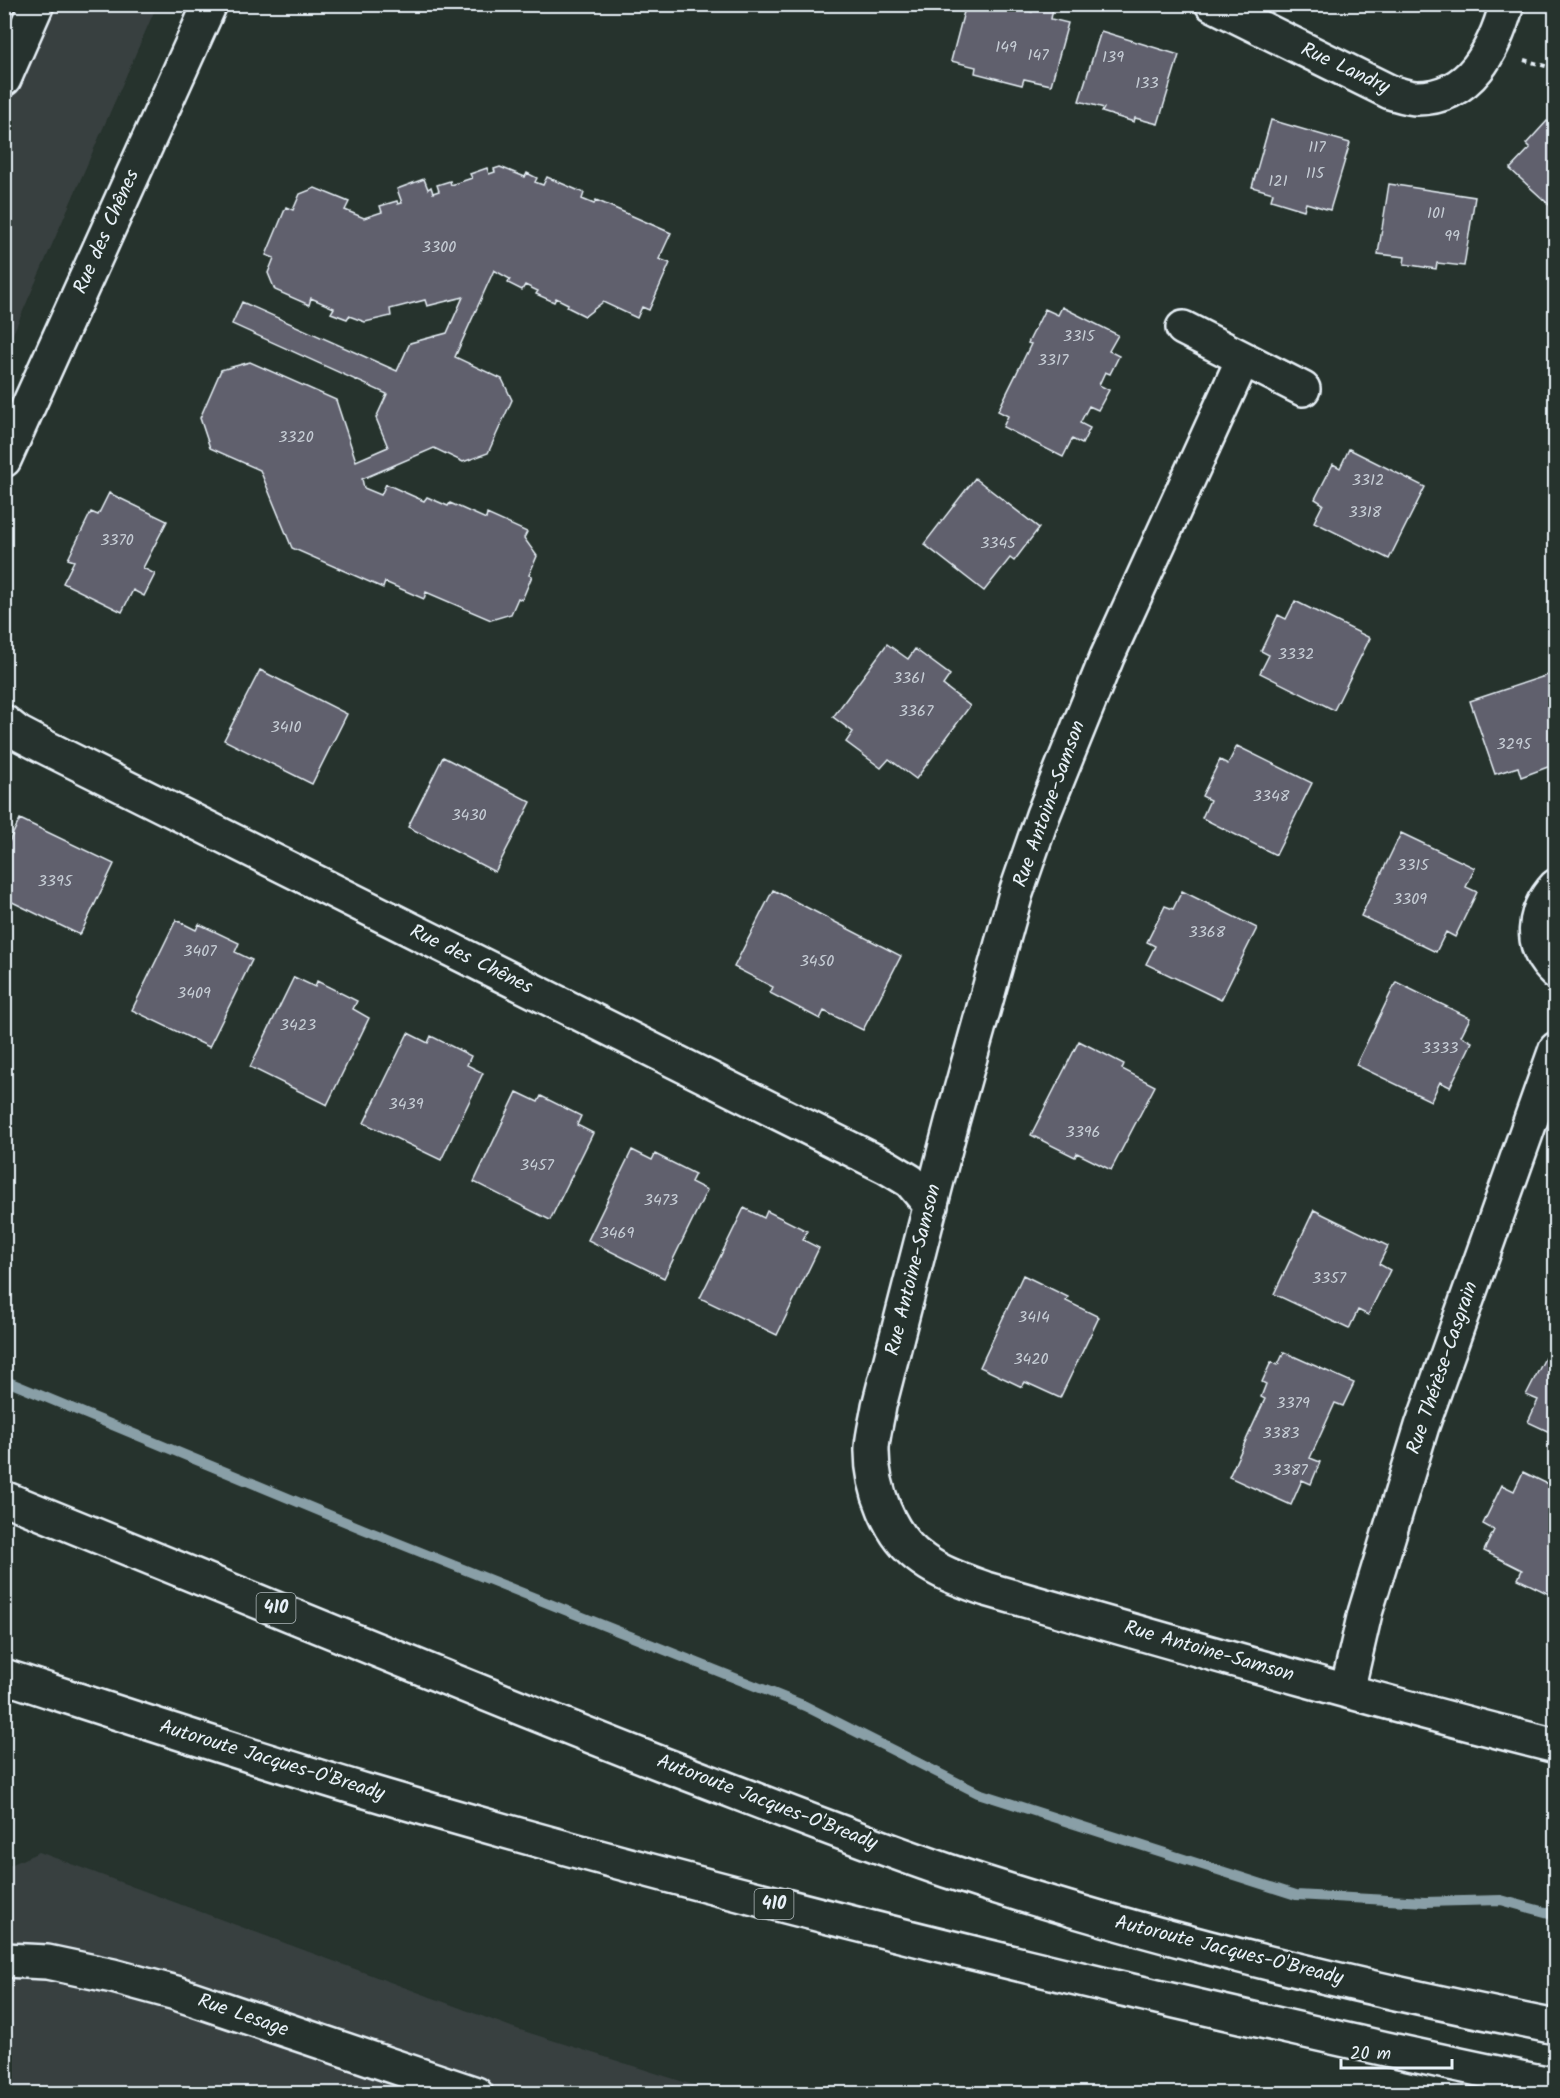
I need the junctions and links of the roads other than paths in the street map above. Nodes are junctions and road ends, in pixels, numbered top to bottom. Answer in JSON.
{"nodes":[{"id":1,"x":36,"y":4,"type":"edge"},
{"id":2,"x":210,"y":4,"type":"edge"},
{"id":3,"x":1212,"y":4,"type":"edge"},
{"id":4,"x":1507,"y":4,"type":"edge"},
{"id":5,"x":4,"y":79,"type":"edge"},
{"id":6,"x":1183,"y":328,"type":"dead end"},
{"id":7,"x":1244,"y":359,"type":"junction"},
{"id":8,"x":1303,"y":389,"type":"dead end"},
{"id":9,"x":17,"y":400,"type":"edge"},
{"id":10,"x":4,"y":460,"type":"edge"},
{"id":11,"x":4,"y":722,"type":"edge"},
{"id":12,"x":1556,"y":886,"type":"edge"},
{"id":13,"x":1556,"y":972,"type":"edge"},
{"id":14,"x":1556,"y":1049,"type":"edge"},
{"id":15,"x":931,"y":1206,"type":"junction"},
{"id":16,"x":4,"y":1498,"type":"edge"},
{"id":17,"x":4,"y":1676,"type":"edge"},
{"id":18,"x":1347,"y":1691,"type":"junction"},
{"id":19,"x":1556,"y":1746,"type":"edge"},
{"id":20,"x":4,"y":1959,"type":"edge"},
{"id":21,"x":1556,"y":2027,"type":"edge"},
{"id":22,"x":1556,"y":2085,"type":"edge"},
{"id":23,"x":476,"y":2094,"type":"edge"}],
"edges":[{"from":1,"to":5,"type":"main road"},
{"from":2,"to":9,"type":"main road","name":"Rue des Chênes"},
{"from":3,"to":4,"type":"main road","name":"Rue Landry"},
{"from":6,"to":7,"type":"main road"},
{"from":7,"to":8,"type":"main road"},
{"from":7,"to":15,"type":"main road","name":"Rue Antoine-Samson"},
{"from":9,"to":10,"type":"main road","name":"Rue des Chênes"},
{"from":11,"to":15,"type":"main road","name":"Rue des Chênes"},
{"from":12,"to":13,"type":"main road"},
{"from":14,"to":18,"type":"main road","name":"Rue Thérèse-Casgrain"},
{"from":15,"to":18,"type":"main road","name":"Rue Antoine-Samson"},
{"from":16,"to":21,"type":"main road","name":"Autoroute Jacques-O'Bready","number":"410"},
{"from":17,"to":22,"type":"main road","name":"Autoroute Jacques-O'Bready","number":"410"},
{"from":18,"to":19,"type":"main road","name":"Rue Antoine-Samson"},
{"from":20,"to":23,"type":"main road","name":"Rue Lesage"}]}
